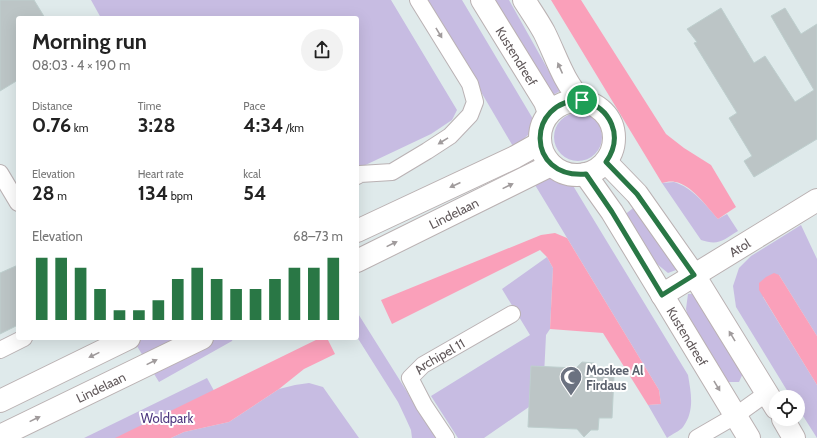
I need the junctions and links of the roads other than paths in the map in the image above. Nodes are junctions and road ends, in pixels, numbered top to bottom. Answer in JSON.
{"nodes":[{"id":1,"x":418,"y":0,"type":"edge"},
{"id":2,"x":482,"y":0,"type":"edge"},
{"id":3,"x":524,"y":0,"type":"edge"},
{"id":4,"x":582,"y":100,"type":"junction"},
{"id":5,"x":549,"y":113,"type":"junction"},
{"id":6,"x":540,"y":143,"type":"junction"},
{"id":7,"x":606,"y":162,"type":"junction"},
{"id":8,"x":551,"y":165,"type":"junction"},
{"id":9,"x":0,"y":173,"type":"edge"},
{"id":10,"x":586,"y":174,"type":"junction"},
{"id":11,"x":359,"y":175,"type":"edge"},
{"id":12,"x":16,"y":200,"type":"edge"},
{"id":13,"x":817,"y":200,"type":"edge"},
{"id":14,"x":359,"y":230,"type":"edge"},
{"id":15,"x":359,"y":260,"type":"edge"},
{"id":16,"x":694,"y":275,"type":"junction"},
{"id":17,"x":662,"y":295,"type":"junction"},
{"id":18,"x":512,"y":314,"type":"dead end"},
{"id":19,"x":20,"y":340,"type":"edge"},
{"id":20,"x":125,"y":340,"type":"edge"},
{"id":21,"x":198,"y":340,"type":"edge"},
{"id":22,"x":0,"y":350,"type":"edge"},
{"id":23,"x":769,"y":398,"type":"edge"},
{"id":24,"x":0,"y":401,"type":"edge"},
{"id":25,"x":769,"y":402,"type":"edge"},
{"id":26,"x":735,"y":416,"type":"junction"},
{"id":27,"x":787,"y":426,"type":"edge"},
{"id":28,"x":0,"y":436,"type":"edge"},
{"id":29,"x":446,"y":438,"type":"edge"},
{"id":30,"x":697,"y":438,"type":"edge"},
{"id":31,"x":748,"y":438,"type":"edge"},
{"id":32,"x":794,"y":438,"type":"edge"}],
"edges":[{"from":1,"to":11,"type":"street","one_way":true},
{"from":2,"to":5,"type":"main road","name":"Kustendreef"},
{"from":4,"to":3,"type":"main road","one_way":true},
{"from":4,"to":5,"type":"main road"},
{"from":4,"to":7,"type":"main road"},
{"from":5,"to":6,"type":"main road"},
{"from":6,"to":8,"type":"main road"},
{"from":6,"to":14,"type":"main road","name":"Lindelaan","one_way":true},
{"from":7,"to":10,"type":"main road"},
{"from":7,"to":16,"type":"main road"},
{"from":8,"to":10,"type":"main road"},
{"from":15,"to":8,"type":"main road","name":"Lindelaan","one_way":true},
{"from":9,"to":12,"type":"street"},
{"from":10,"to":17,"type":"main road","name":"Kustendreef"},
{"from":13,"to":16,"type":"main road","name":"Atol"},
{"from":16,"to":17,"type":"main road","name":"Atol"},
{"from":23,"to":16,"type":"main road","one_way":true},
{"from":17,"to":26,"type":"main road","name":"Kustendreef","one_way":true},
{"from":18,"to":29,"type":"street","name":"Archipel 11"},
{"from":19,"to":22,"type":"street"},
{"from":20,"to":24,"type":"main road","one_way":true},
{"from":28,"to":21,"type":"main road","name":"Lindelaan","one_way":true},
{"from":25,"to":26,"type":"street"},
{"from":26,"to":30,"type":"street"},
{"from":26,"to":31,"type":"main road","name":"Kustendreef"},
{"from":27,"to":32,"type":"main road"}]}
